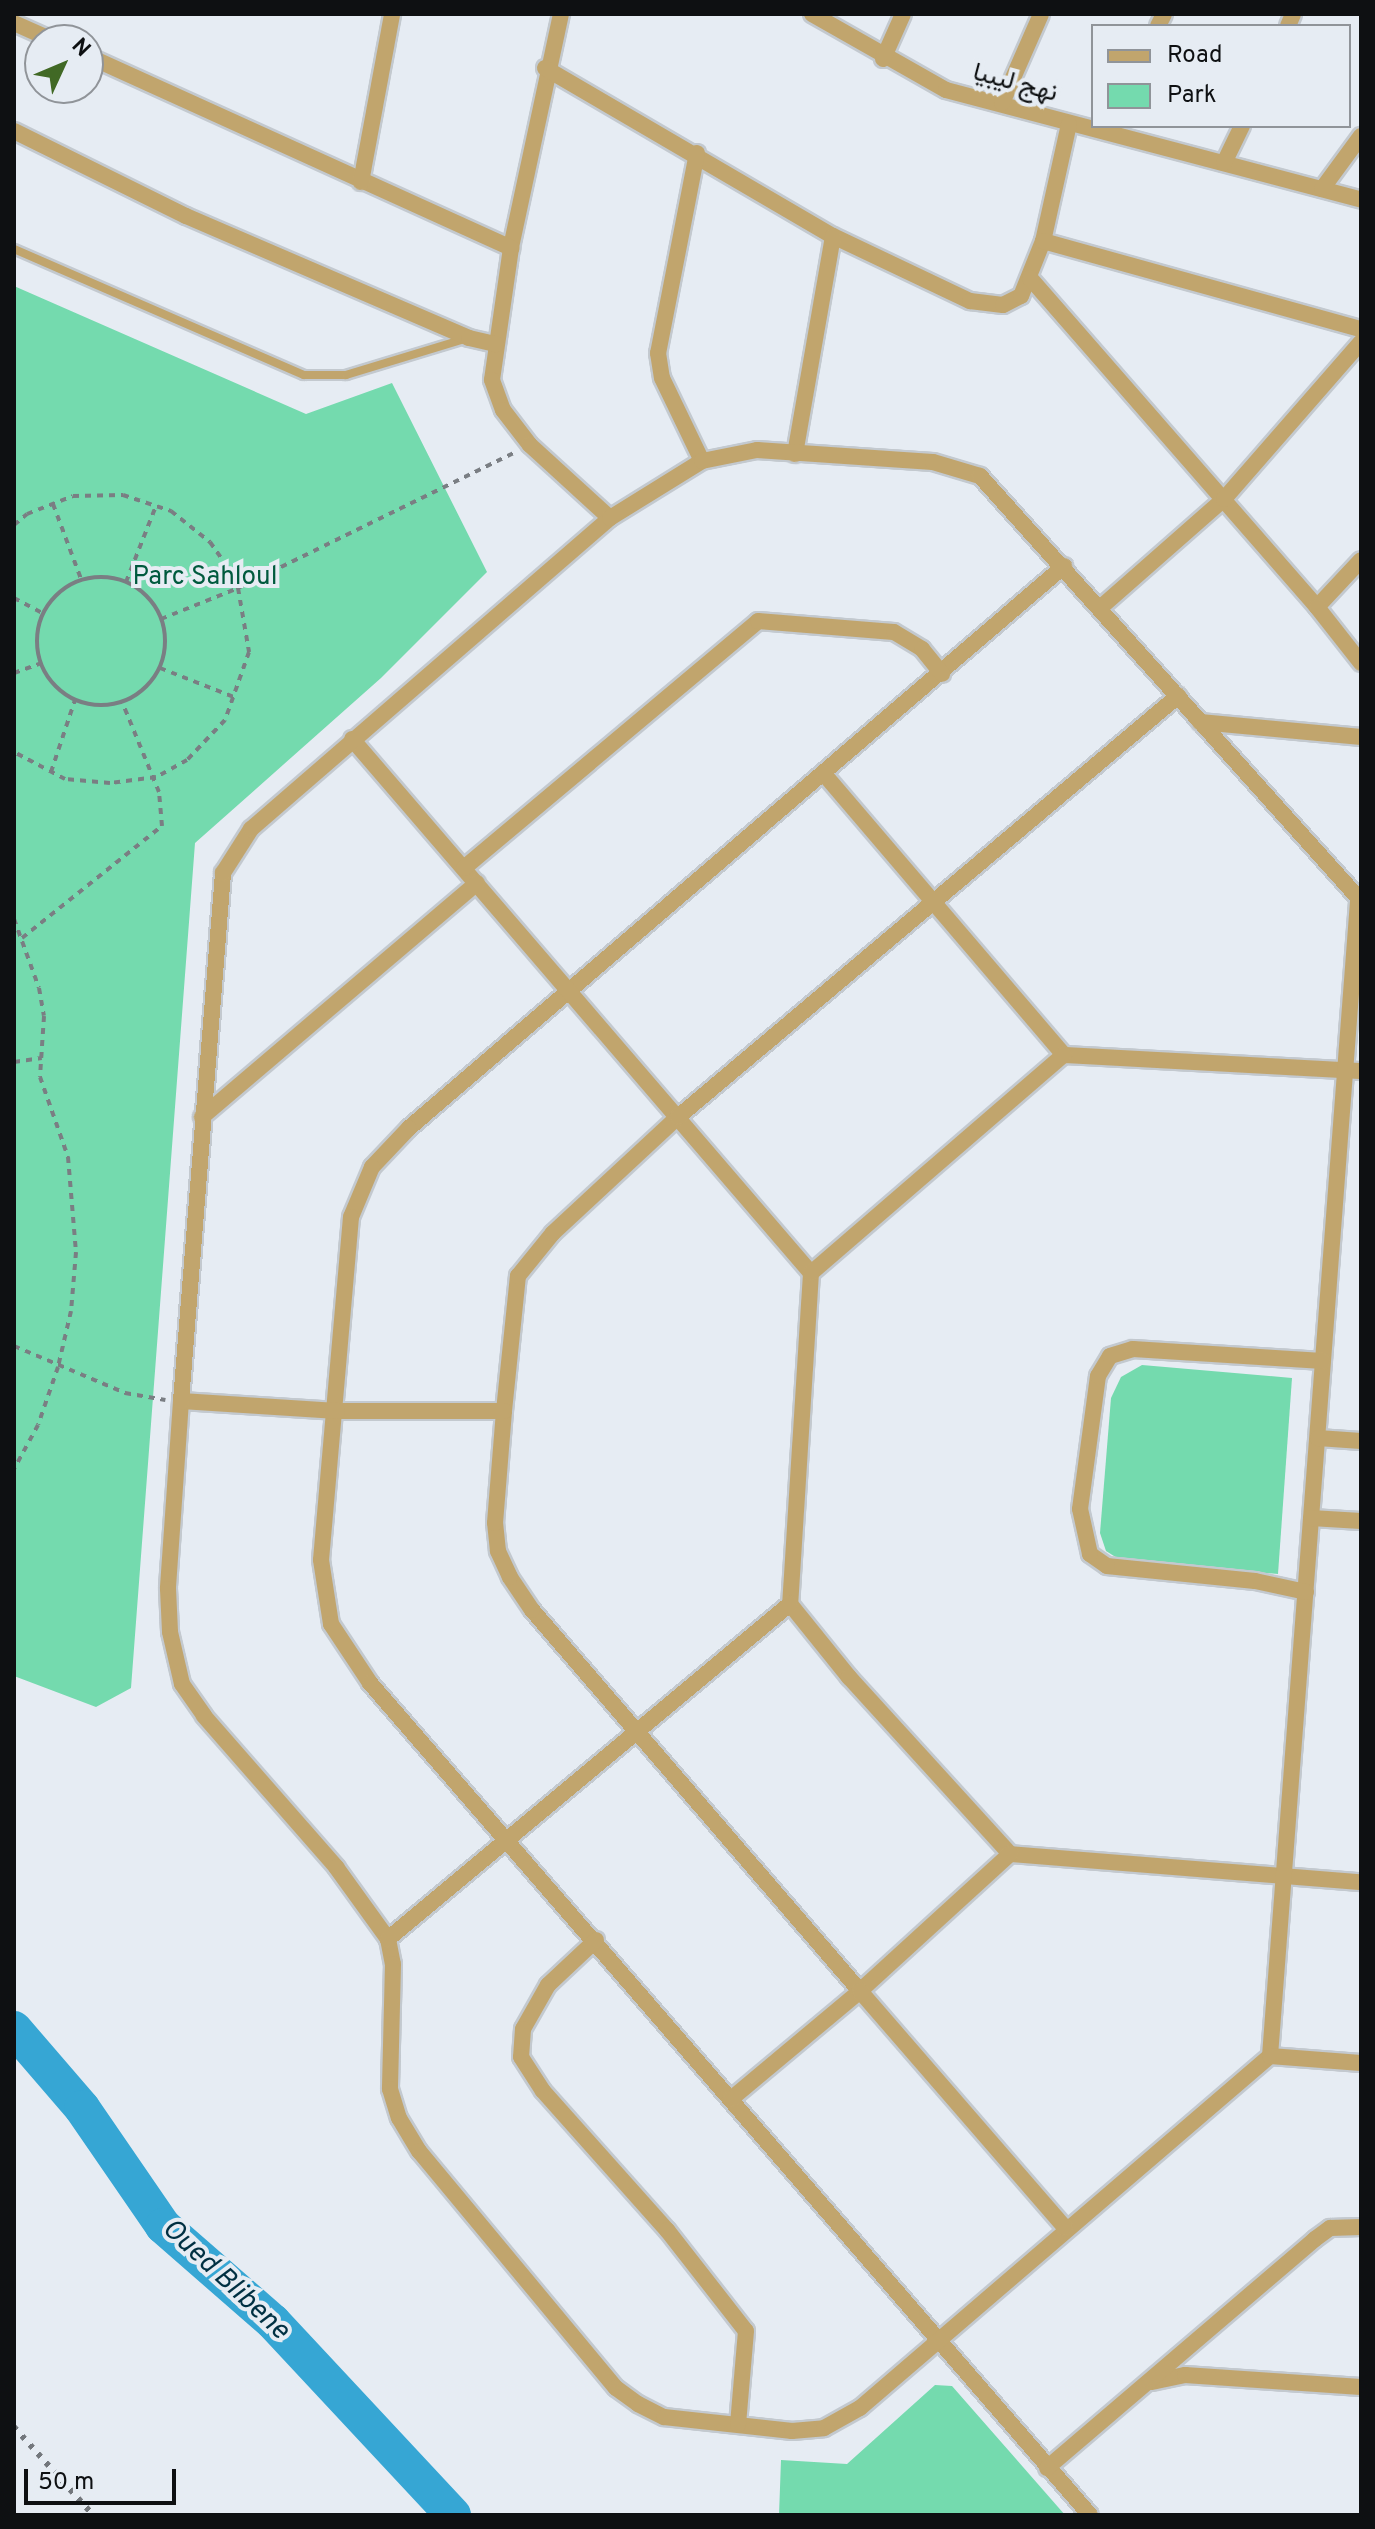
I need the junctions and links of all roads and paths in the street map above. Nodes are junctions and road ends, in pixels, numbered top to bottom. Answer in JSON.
{"nodes":[{"id":1,"x":392,"y":14,"type":"edge"},
{"id":2,"x":561,"y":14,"type":"edge"},
{"id":3,"x":812,"y":14,"type":"edge"},
{"id":4,"x":903,"y":14,"type":"edge"},
{"id":5,"x":1041,"y":14,"type":"edge"},
{"id":6,"x":883,"y":59,"type":"junction"},
{"id":7,"x":104,"y":63,"type":"edge"},
{"id":8,"x":545,"y":68,"type":"junction"},
{"id":9,"x":1002,"y":103,"type":"junction"},
{"id":10,"x":1069,"y":124,"type":"junction"},
{"id":11,"x":1091,"y":127,"type":"edge"},
{"id":12,"x":1241,"y":128,"type":"edge"},
{"id":13,"x":1107,"y":129,"type":"edge"},
{"id":14,"x":14,"y":131,"type":"edge"},
{"id":15,"x":1361,"y":136,"type":"edge"},
{"id":16,"x":697,"y":153,"type":"junction"},
{"id":17,"x":1224,"y":163,"type":"junction"},
{"id":18,"x":361,"y":182,"type":"junction"},
{"id":19,"x":1322,"y":189,"type":"junction"},
{"id":20,"x":1361,"y":200,"type":"edge"},
{"id":21,"x":833,"y":236,"type":"junction"},
{"id":22,"x":1043,"y":241,"type":"junction"},
{"id":23,"x":511,"y":248,"type":"junction"},
{"id":24,"x":14,"y":249,"type":"edge"},
{"id":25,"x":1030,"y":278,"type":"junction"},
{"id":26,"x":1361,"y":329,"type":"edge"},
{"id":27,"x":469,"y":338,"type":"junction"},
{"id":28,"x":1361,"y":342,"type":"edge"},
{"id":29,"x":496,"y":344,"type":"junction"},
{"id":30,"x":530,"y":445,"type":"junction"},
{"id":31,"x":795,"y":454,"type":"junction"},
{"id":32,"x":702,"y":461,"type":"junction"},
{"id":33,"x":1224,"y":499,"type":"junction"},
{"id":34,"x":53,"y":504,"type":"junction"},
{"id":35,"x":156,"y":506,"type":"junction"},
{"id":36,"x":610,"y":518,"type":"junction"},
{"id":37,"x":14,"y":525,"type":"edge"},
{"id":38,"x":1361,"y":560,"type":"edge"},
{"id":39,"x":1064,"y":566,"type":"junction"},
{"id":40,"x":81,"y":579,"type":"junction"},
{"id":41,"x":126,"y":582,"type":"junction"},
{"id":42,"x":238,"y":588,"type":"junction"},
{"id":43,"x":14,"y":598,"type":"edge"},
{"id":44,"x":1317,"y":607,"type":"junction"},
{"id":45,"x":1100,"y":608,"type":"junction"},
{"id":46,"x":42,"y":613,"type":"junction"},
{"id":47,"x":161,"y":619,"type":"junction"},
{"id":48,"x":41,"y":663,"type":"junction"},
{"id":49,"x":1361,"y":663,"type":"edge"},
{"id":50,"x":160,"y":668,"type":"junction"},
{"id":51,"x":14,"y":673,"type":"edge"},
{"id":52,"x":942,"y":674,"type":"junction"},
{"id":53,"x":1178,"y":696,"type":"junction"},
{"id":54,"x":234,"y":697,"type":"junction"},
{"id":55,"x":75,"y":700,"type":"junction"},
{"id":56,"x":122,"y":702,"type":"junction"},
{"id":57,"x":1200,"y":722,"type":"junction"},
{"id":58,"x":1361,"y":737,"type":"edge"},
{"id":59,"x":352,"y":739,"type":"junction"},
{"id":60,"x":14,"y":752,"type":"edge"},
{"id":61,"x":51,"y":772,"type":"junction"},
{"id":62,"x":824,"y":774,"type":"junction"},
{"id":63,"x":153,"y":777,"type":"junction"},
{"id":64,"x":464,"y":868,"type":"junction"},
{"id":65,"x":477,"y":883,"type":"junction"},
{"id":66,"x":1360,"y":901,"type":"edge"},
{"id":67,"x":933,"y":904,"type":"junction"},
{"id":68,"x":14,"y":919,"type":"edge"},
{"id":69,"x":22,"y":938,"type":"junction"},
{"id":70,"x":572,"y":994,"type":"junction"},
{"id":71,"x":1064,"y":1055,"type":"junction"},
{"id":72,"x":42,"y":1058,"type":"junction"},
{"id":73,"x":14,"y":1062,"type":"edge"},
{"id":74,"x":1353,"y":1070,"type":"edge"},
{"id":75,"x":202,"y":1117,"type":"junction"},
{"id":76,"x":678,"y":1117,"type":"junction"},
{"id":77,"x":811,"y":1273,"type":"junction"},
{"id":78,"x":14,"y":1346,"type":"edge"},
{"id":79,"x":1323,"y":1361,"type":"junction"},
{"id":80,"x":58,"y":1367,"type":"junction"},
{"id":81,"x":181,"y":1401,"type":"junction"},
{"id":82,"x":337,"y":1411,"type":"junction"},
{"id":83,"x":504,"y":1411,"type":"junction"},
{"id":84,"x":1318,"y":1438,"type":"junction"},
{"id":85,"x":1361,"y":1441,"type":"edge"},
{"id":86,"x":14,"y":1469,"type":"edge"},
{"id":87,"x":1311,"y":1518,"type":"junction"},
{"id":88,"x":1361,"y":1521,"type":"edge"},
{"id":89,"x":1306,"y":1592,"type":"junction"},
{"id":90,"x":790,"y":1604,"type":"junction"},
{"id":91,"x":636,"y":1730,"type":"junction"},
{"id":92,"x":507,"y":1839,"type":"junction"},
{"id":93,"x":1010,"y":1854,"type":"junction"},
{"id":94,"x":1284,"y":1876,"type":"junction"},
{"id":95,"x":1361,"y":1882,"type":"edge"},
{"id":96,"x":388,"y":1939,"type":"junction"},
{"id":97,"x":596,"y":1940,"type":"junction"},
{"id":98,"x":860,"y":1991,"type":"junction"},
{"id":99,"x":1270,"y":2056,"type":"junction"},
{"id":100,"x":1361,"y":2063,"type":"edge"},
{"id":101,"x":731,"y":2099,"type":"junction"},
{"id":102,"x":1361,"y":2227,"type":"edge"},
{"id":103,"x":1065,"y":2228,"type":"junction"},
{"id":104,"x":937,"y":2341,"type":"junction"},
{"id":105,"x":1145,"y":2385,"type":"junction"},
{"id":106,"x":1361,"y":2387,"type":"edge"},
{"id":107,"x":738,"y":2425,"type":"junction"},
{"id":108,"x":1047,"y":2468,"type":"junction"},
{"id":109,"x":1090,"y":2515,"type":"edge"}],
"edges":[{"from":1,"to":18,"type":"street"},
{"from":2,"to":8,"type":"street"},
{"from":3,"to":6,"type":"street","name":"نهج ليبيا"},
{"from":4,"to":6,"type":"street"},
{"from":5,"to":9,"type":"street"},
{"from":6,"to":9,"type":"street","name":"نهج ليبيا"},
{"from":7,"to":18,"type":"street"},
{"from":8,"to":16,"type":"street"},
{"from":8,"to":23,"type":"street"},
{"from":9,"to":10,"type":"street","name":"نهج ليبيا"},
{"from":10,"to":11,"type":"street","name":"نهج ليبيا"},
{"from":10,"to":22,"type":"street"},
{"from":12,"to":17,"type":"street"},
{"from":13,"to":17,"type":"street","name":"نهج ليبيا"},
{"from":14,"to":27,"type":"street"},
{"from":15,"to":19,"type":"street"},
{"from":16,"to":21,"type":"street"},
{"from":16,"to":32,"type":"street"},
{"from":17,"to":19,"type":"street","name":"نهج ليبيا"},
{"from":18,"to":23,"type":"street"},
{"from":19,"to":20,"type":"street","name":"نهج ليبيا"},
{"from":21,"to":25,"type":"street"},
{"from":21,"to":31,"type":"street"},
{"from":22,"to":25,"type":"street"},
{"from":22,"to":26,"type":"street"},
{"from":23,"to":29,"type":"street"},
{"from":24,"to":27,"type":"lane"},
{"from":25,"to":33,"type":"street"},
{"from":27,"to":29,"type":"street"},
{"from":28,"to":33,"type":"street"},
{"from":29,"to":30,"type":"street"},
{"from":30,"to":36,"type":"street"},
{"from":30,"to":42,"type":"path"},
{"from":31,"to":32,"type":"street"},
{"from":31,"to":39,"type":"street"},
{"from":32,"to":36,"type":"street"},
{"from":33,"to":44,"type":"street"},
{"from":33,"to":45,"type":"street"},
{"from":34,"to":35,"type":"path"},
{"from":34,"to":37,"type":"path"},
{"from":34,"to":40,"type":"path"},
{"from":35,"to":41,"type":"path"},
{"from":35,"to":42,"type":"path"},
{"from":36,"to":59,"type":"street"},
{"from":38,"to":44,"type":"street"},
{"from":39,"to":45,"type":"street"},
{"from":39,"to":52,"type":"street"},
{"from":40,"to":41,"type":"path"},
{"from":40,"to":46,"type":"path"},
{"from":41,"to":47,"type":"path"},
{"from":42,"to":47,"type":"path"},
{"from":42,"to":54,"type":"path"},
{"from":43,"to":46,"type":"path"},
{"from":44,"to":49,"type":"street"},
{"from":45,"to":53,"type":"street"},
{"from":46,"to":48,"type":"path"},
{"from":47,"to":50,"type":"path"},
{"from":48,"to":51,"type":"path"},
{"from":48,"to":55,"type":"path"},
{"from":50,"to":54,"type":"path"},
{"from":50,"to":56,"type":"path"},
{"from":52,"to":62,"type":"street"},
{"from":52,"to":64,"type":"street"},
{"from":53,"to":57,"type":"street"},
{"from":53,"to":67,"type":"street"},
{"from":54,"to":63,"type":"path"},
{"from":55,"to":56,"type":"path"},
{"from":55,"to":61,"type":"path"},
{"from":56,"to":63,"type":"path"},
{"from":57,"to":58,"type":"street"},
{"from":57,"to":66,"type":"street"},
{"from":59,"to":64,"type":"street"},
{"from":59,"to":75,"type":"street"},
{"from":60,"to":61,"type":"path"},
{"from":61,"to":63,"type":"path"},
{"from":62,"to":67,"type":"street"},
{"from":62,"to":70,"type":"street"},
{"from":63,"to":69,"type":"path"},
{"from":64,"to":65,"type":"street"},
{"from":65,"to":70,"type":"street"},
{"from":65,"to":75,"type":"street"},
{"from":66,"to":74,"type":"street"},
{"from":67,"to":71,"type":"street"},
{"from":67,"to":76,"type":"street"},
{"from":68,"to":69,"type":"path"},
{"from":69,"to":72,"type":"path"},
{"from":70,"to":76,"type":"street"},
{"from":70,"to":82,"type":"street"},
{"from":71,"to":74,"type":"street"},
{"from":71,"to":77,"type":"street"},
{"from":72,"to":73,"type":"path"},
{"from":72,"to":80,"type":"path"},
{"from":74,"to":79,"type":"street"},
{"from":75,"to":81,"type":"street"},
{"from":76,"to":77,"type":"street"},
{"from":76,"to":83,"type":"street"},
{"from":77,"to":90,"type":"street"},
{"from":78,"to":80,"type":"path"},
{"from":79,"to":84,"type":"street"},
{"from":79,"to":89,"type":"street"},
{"from":80,"to":81,"type":"path"},
{"from":80,"to":86,"type":"path"},
{"from":81,"to":82,"type":"street"},
{"from":81,"to":96,"type":"street"},
{"from":82,"to":83,"type":"street"},
{"from":82,"to":92,"type":"street"},
{"from":83,"to":91,"type":"street"},
{"from":84,"to":85,"type":"street"},
{"from":84,"to":87,"type":"street"},
{"from":87,"to":88,"type":"street"},
{"from":87,"to":89,"type":"street"},
{"from":89,"to":94,"type":"street"},
{"from":90,"to":91,"type":"street"},
{"from":90,"to":93,"type":"street"},
{"from":91,"to":92,"type":"street"},
{"from":91,"to":98,"type":"street"},
{"from":92,"to":96,"type":"street"},
{"from":92,"to":97,"type":"street"},
{"from":93,"to":94,"type":"street"},
{"from":93,"to":98,"type":"street"},
{"from":94,"to":95,"type":"street"},
{"from":94,"to":99,"type":"street"},
{"from":96,"to":107,"type":"street"},
{"from":97,"to":101,"type":"street"},
{"from":97,"to":107,"type":"street"},
{"from":98,"to":101,"type":"street"},
{"from":98,"to":103,"type":"street"},
{"from":99,"to":100,"type":"street"},
{"from":99,"to":103,"type":"street"},
{"from":101,"to":104,"type":"street"},
{"from":102,"to":105,"type":"street"},
{"from":103,"to":104,"type":"street"},
{"from":104,"to":107,"type":"street"},
{"from":104,"to":108,"type":"street"},
{"from":105,"to":106,"type":"street"},
{"from":105,"to":108,"type":"street"},
{"from":108,"to":109,"type":"street"}]}
